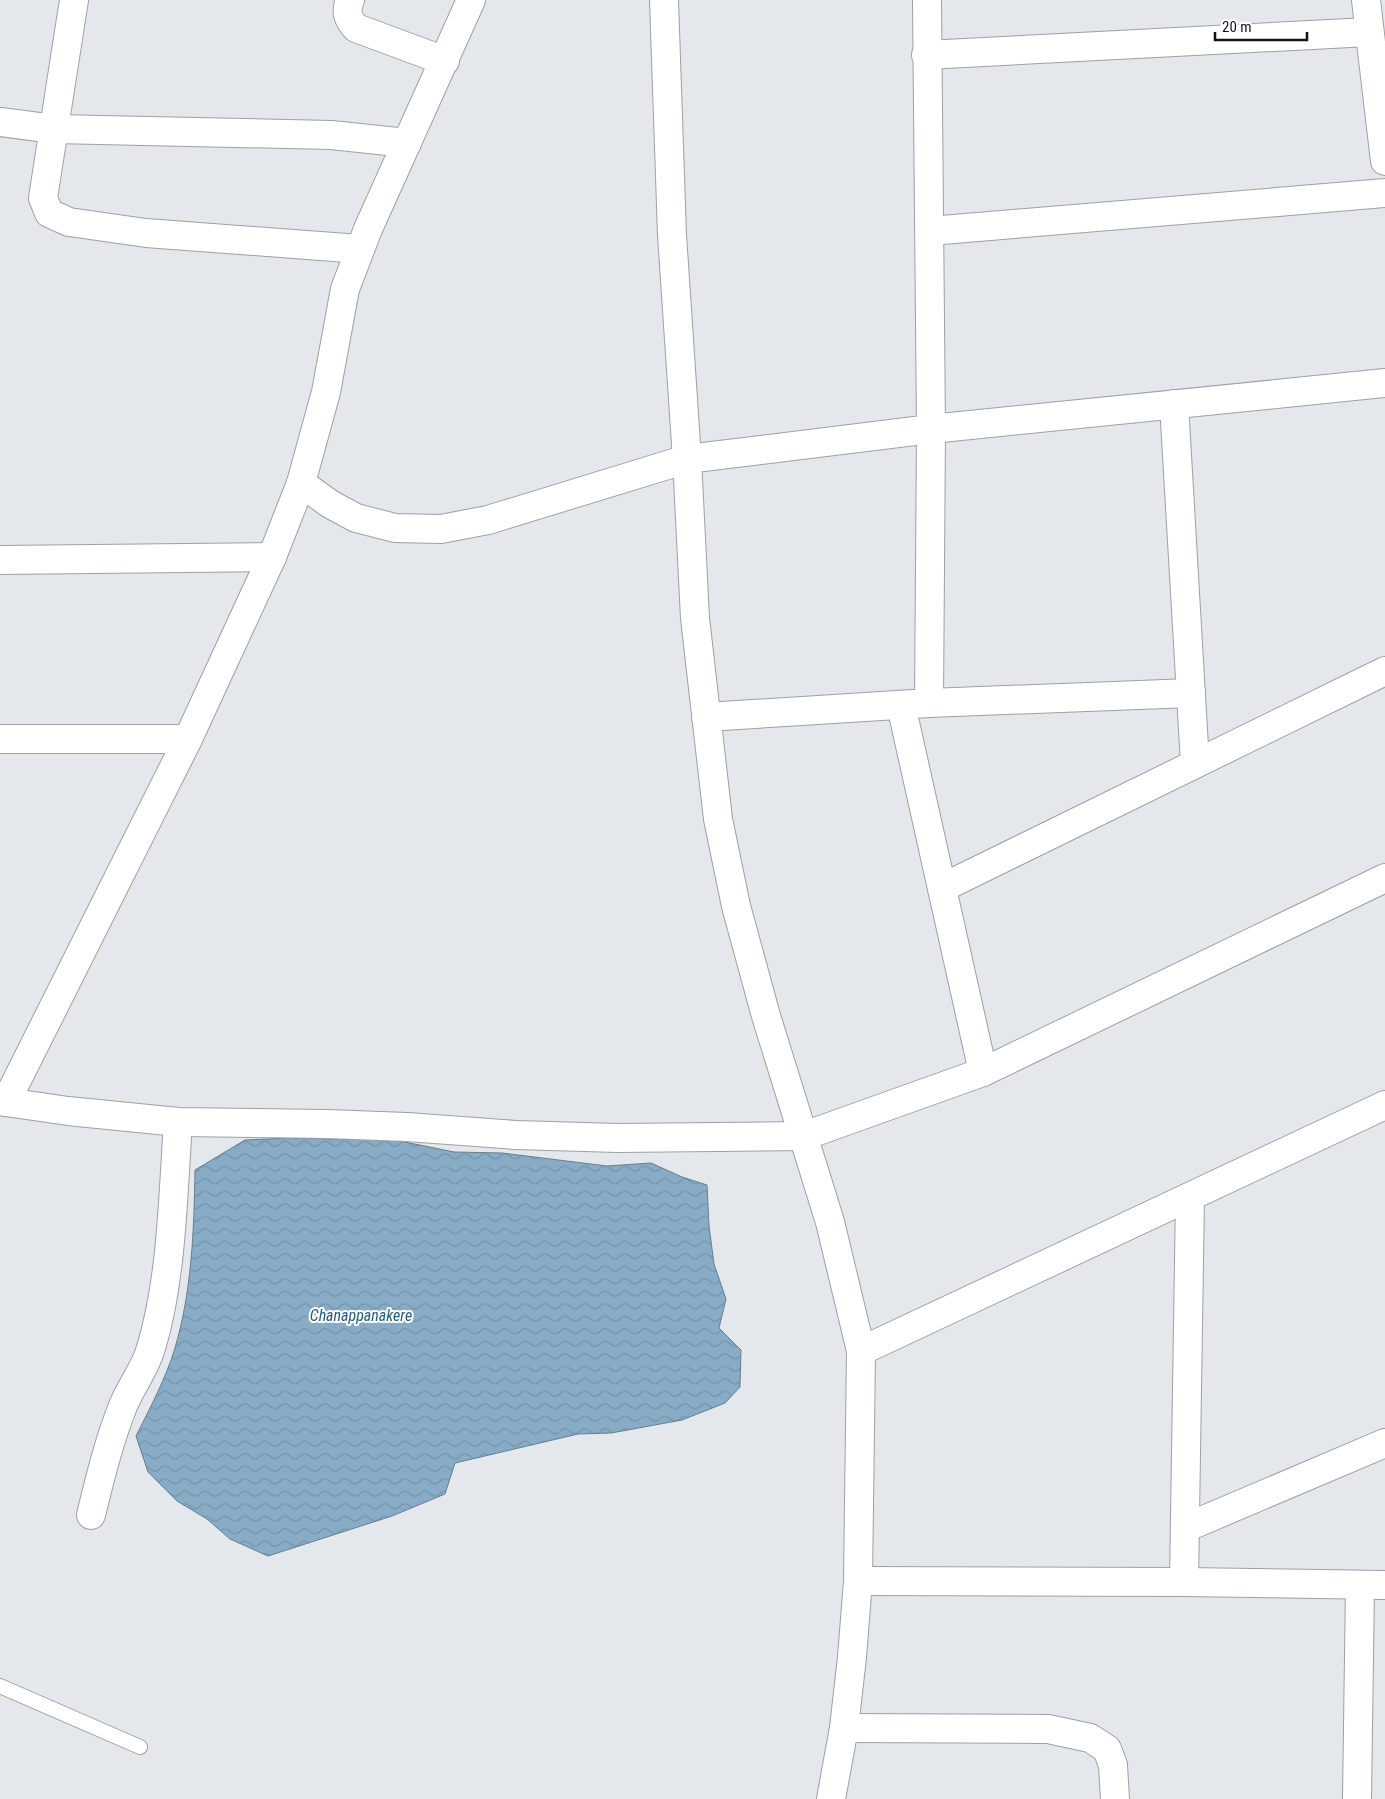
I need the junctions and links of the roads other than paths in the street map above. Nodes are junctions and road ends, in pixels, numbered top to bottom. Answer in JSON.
{"nodes":[{"id":1,"x":74,"y":0,"type":"edge"},
{"id":2,"x":350,"y":0,"type":"edge"},
{"id":3,"x":471,"y":0,"type":"edge"},
{"id":4,"x":664,"y":0,"type":"edge"},
{"id":5,"x":927,"y":0,"type":"edge"},
{"id":6,"x":1366,"y":0,"type":"edge"},
{"id":7,"x":1370,"y":32,"type":"junction"},
{"id":8,"x":926,"y":55,"type":"junction"},
{"id":9,"x":445,"y":61,"type":"junction"},
{"id":10,"x":0,"y":122,"type":"edge"},
{"id":11,"x":54,"y":129,"type":"junction"},
{"id":12,"x":407,"y":143,"type":"junction"},
{"id":13,"x":1385,"y":161,"type":"edge"},
{"id":14,"x":1385,"y":193,"type":"edge"},
{"id":15,"x":930,"y":231,"type":"junction"},
{"id":16,"x":360,"y":249,"type":"junction"},
{"id":17,"x":1385,"y":383,"type":"edge"},
{"id":18,"x":1174,"y":404,"type":"junction"},
{"id":19,"x":931,"y":429,"type":"junction"},
{"id":20,"x":687,"y":459,"type":"junction"},
{"id":21,"x":302,"y":483,"type":"junction"},
{"id":22,"x":272,"y":557,"type":"junction"},
{"id":23,"x":0,"y":560,"type":"edge"},
{"id":24,"x":1385,"y":671,"type":"edge"},
{"id":25,"x":1191,"y":693,"type":"junction"},
{"id":26,"x":929,"y":704,"type":"junction"},
{"id":27,"x":901,"y":705,"type":"junction"},
{"id":28,"x":706,"y":717,"type":"junction"},
{"id":29,"x":0,"y":739,"type":"edge"},
{"id":30,"x":188,"y":739,"type":"junction"},
{"id":31,"x":1195,"y":764,"type":"junction"},
{"id":32,"x":1385,"y":878,"type":"edge"},
{"id":33,"x":942,"y":888,"type":"junction"},
{"id":34,"x":983,"y":1072,"type":"junction"},
{"id":35,"x":3,"y":1102,"type":"edge"},
{"id":36,"x":1385,"y":1104,"type":"edge"},
{"id":37,"x":178,"y":1122,"type":"junction"},
{"id":38,"x":804,"y":1136,"type":"junction"},
{"id":39,"x":1190,"y":1197,"type":"junction"},
{"id":40,"x":861,"y":1351,"type":"junction"},
{"id":41,"x":1385,"y":1443,"type":"edge"},
{"id":42,"x":91,"y":1515,"type":"dead end"},
{"id":43,"x":1185,"y":1528,"type":"junction"},
{"id":44,"x":858,"y":1581,"type":"junction"},
{"id":45,"x":1184,"y":1582,"type":"junction"},
{"id":46,"x":1372,"y":1585,"type":"edge"},
{"id":47,"x":0,"y":1686,"type":"edge"},
{"id":48,"x":844,"y":1728,"type":"junction"},
{"id":49,"x":140,"y":1747,"type":"dead end"},
{"id":50,"x":831,"y":1799,"type":"edge"},
{"id":51,"x":1115,"y":1799,"type":"edge"},
{"id":52,"x":1357,"y":1799,"type":"edge"}],
"edges":[{"from":1,"to":11,"type":"street"},
{"from":2,"to":9,"type":"street"},
{"from":3,"to":9,"type":"street"},
{"from":4,"to":20,"type":"street"},
{"from":5,"to":8,"type":"street"},
{"from":6,"to":7,"type":"street"},
{"from":7,"to":8,"type":"street"},
{"from":7,"to":13,"type":"street"},
{"from":8,"to":15,"type":"street"},
{"from":9,"to":12,"type":"street"},
{"from":10,"to":11,"type":"street"},
{"from":11,"to":12,"type":"street"},
{"from":11,"to":16,"type":"street"},
{"from":12,"to":16,"type":"street"},
{"from":14,"to":15,"type":"street"},
{"from":15,"to":19,"type":"street"},
{"from":16,"to":21,"type":"street"},
{"from":17,"to":18,"type":"street"},
{"from":18,"to":19,"type":"street"},
{"from":18,"to":25,"type":"street"},
{"from":19,"to":20,"type":"street"},
{"from":19,"to":26,"type":"street"},
{"from":20,"to":21,"type":"street"},
{"from":20,"to":28,"type":"street"},
{"from":21,"to":22,"type":"street"},
{"from":22,"to":23,"type":"street"},
{"from":22,"to":30,"type":"street"},
{"from":24,"to":31,"type":"street"},
{"from":25,"to":26,"type":"street"},
{"from":25,"to":31,"type":"street"},
{"from":26,"to":27,"type":"street"},
{"from":27,"to":28,"type":"street"},
{"from":27,"to":33,"type":"street"},
{"from":28,"to":38,"type":"street"},
{"from":29,"to":30,"type":"street"},
{"from":30,"to":35,"type":"street"},
{"from":31,"to":33,"type":"street"},
{"from":32,"to":34,"type":"street"},
{"from":33,"to":34,"type":"street"},
{"from":34,"to":38,"type":"street"},
{"from":35,"to":37,"type":"street"},
{"from":36,"to":39,"type":"street"},
{"from":37,"to":38,"type":"street"},
{"from":37,"to":42,"type":"street"},
{"from":38,"to":40,"type":"street"},
{"from":39,"to":40,"type":"street"},
{"from":39,"to":43,"type":"street"},
{"from":40,"to":44,"type":"street"},
{"from":41,"to":43,"type":"street"},
{"from":43,"to":45,"type":"street"},
{"from":44,"to":45,"type":"street"},
{"from":44,"to":48,"type":"street"},
{"from":45,"to":46,"type":"street"},
{"from":46,"to":52,"type":"street"},
{"from":47,"to":49,"type":"lane"},
{"from":48,"to":50,"type":"street"},
{"from":48,"to":51,"type":"street"}]}
